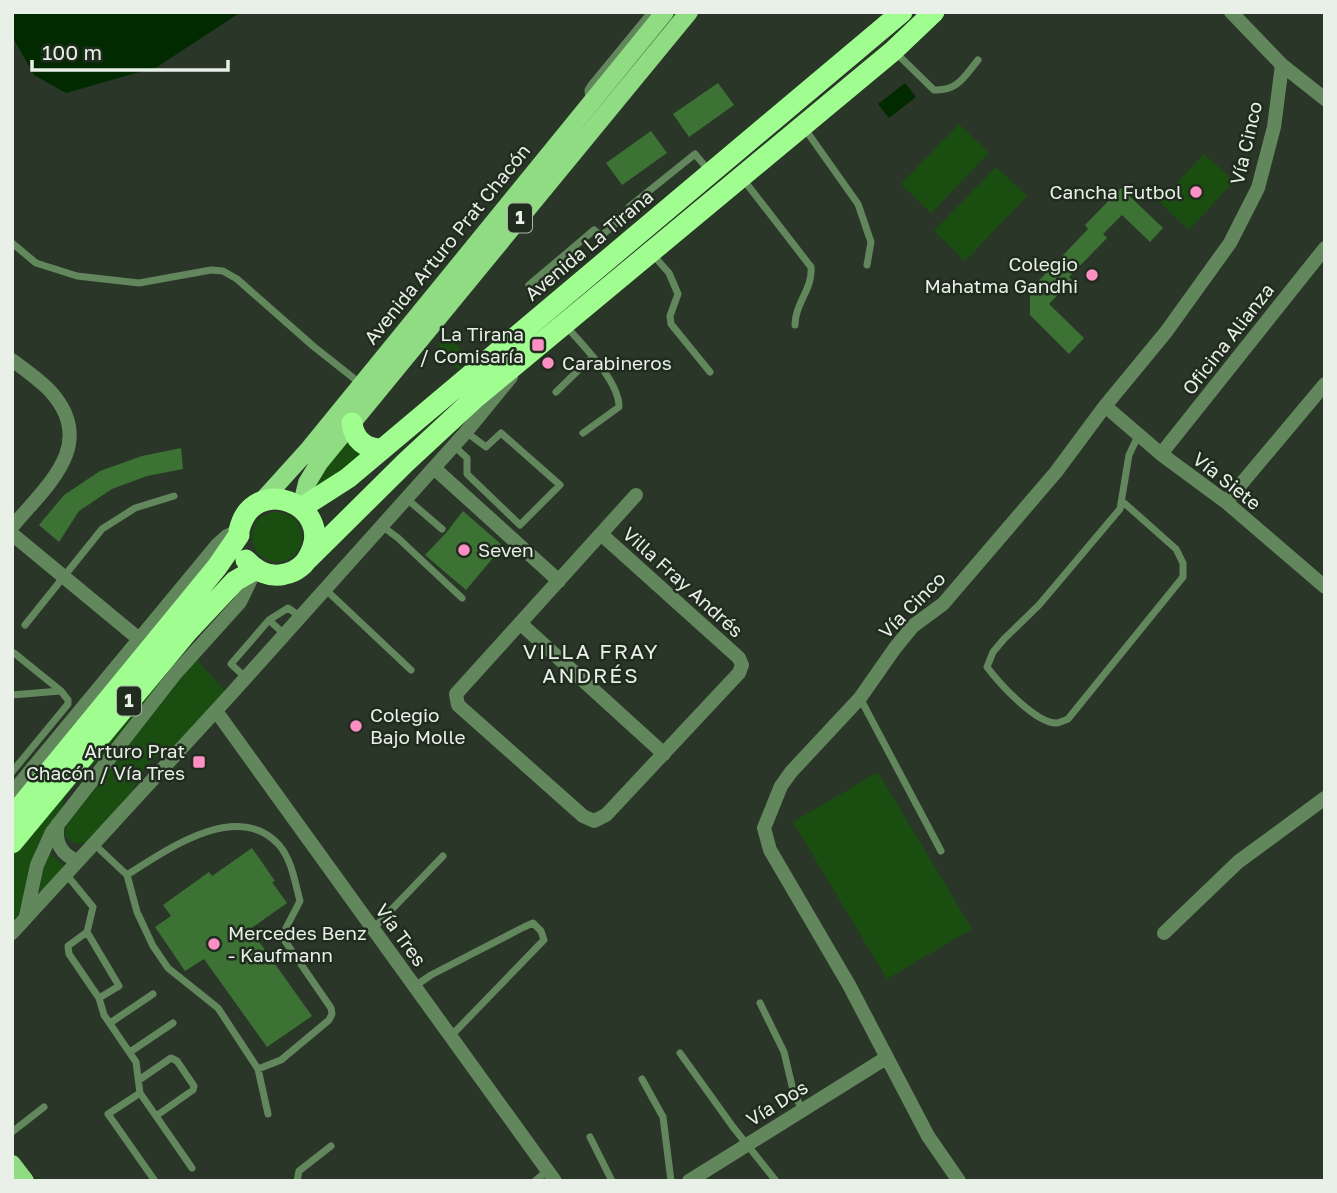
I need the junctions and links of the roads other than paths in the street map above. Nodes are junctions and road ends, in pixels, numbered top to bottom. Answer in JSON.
{"nodes":[{"id":1,"x":651,"y":12,"type":"edge"},
{"id":2,"x":666,"y":12,"type":"edge"},
{"id":3,"x":689,"y":12,"type":"edge"},
{"id":4,"x":902,"y":12,"type":"edge"},
{"id":5,"x":934,"y":12,"type":"edge"},
{"id":6,"x":1231,"y":12,"type":"edge"},
{"id":7,"x":893,"y":51,"type":"junction"},
{"id":8,"x":978,"y":60,"type":"dead end"},
{"id":9,"x":1282,"y":65,"type":"junction"},
{"id":10,"x":1325,"y":99,"type":"edge"},
{"id":11,"x":589,"y":106,"type":"junction"},
{"id":12,"x":802,"y":125,"type":"junction"},
{"id":13,"x":711,"y":173,"type":"junction"},
{"id":14,"x":740,"y":176,"type":"junction"},
{"id":15,"x":12,"y":243,"type":"edge"},
{"id":16,"x":1325,"y":248,"type":"edge"},
{"id":17,"x":650,"y":252,"type":"junction"},
{"id":18,"x":867,"y":265,"type":"dead end"},
{"id":19,"x":529,"y":285,"type":"dead end"},
{"id":20,"x":565,"y":324,"type":"junction"},
{"id":21,"x":795,"y":325,"type":"dead end"},
{"id":22,"x":534,"y":349,"type":"junction"},
{"id":23,"x":592,"y":357,"type":"junction"},
{"id":24,"x":12,"y":360,"type":"edge"},
{"id":25,"x":710,"y":372,"type":"dead end"},
{"id":26,"x":362,"y":384,"type":"junction"},
{"id":27,"x":1325,"y":384,"type":"edge"},
{"id":28,"x":556,"y":392,"type":"dead end"},
{"id":29,"x":1105,"y":406,"type":"junction"},
{"id":30,"x":352,"y":423,"type":"junction"},
{"id":31,"x":466,"y":432,"type":"junction"},
{"id":32,"x":583,"y":433,"type":"dead end"},
{"id":33,"x":1139,"y":434,"type":"junction"},
{"id":34,"x":453,"y":446,"type":"junction"},
{"id":35,"x":382,"y":449,"type":"junction"},
{"id":36,"x":1161,"y":454,"type":"junction"},
{"id":37,"x":434,"y":468,"type":"junction"},
{"id":38,"x":636,"y":495,"type":"dead end"},
{"id":39,"x":174,"y":496,"type":"dead end"},
{"id":40,"x":406,"y":499,"type":"junction"},
{"id":41,"x":1122,"y":501,"type":"junction"},
{"id":42,"x":261,"y":502,"type":"junction"},
{"id":43,"x":1226,"y":502,"type":"junction"},
{"id":44,"x":301,"y":508,"type":"junction"},
{"id":45,"x":382,"y":526,"type":"junction"},
{"id":46,"x":12,"y":527,"type":"edge"},
{"id":47,"x":442,"y":529,"type":"dead end"},
{"id":48,"x":239,"y":533,"type":"junction"},
{"id":49,"x":12,"y":534,"type":"edge"},
{"id":50,"x":601,"y":534,"type":"junction"},
{"id":51,"x":308,"y":559,"type":"junction"},
{"id":52,"x":256,"y":569,"type":"junction"},
{"id":53,"x":64,"y":576,"type":"junction"},
{"id":54,"x":559,"y":581,"type":"junction"},
{"id":55,"x":1325,"y":587,"type":"edge"},
{"id":56,"x":325,"y":589,"type":"junction"},
{"id":57,"x":462,"y":598,"type":"dead end"},
{"id":58,"x":301,"y":617,"type":"junction"},
{"id":59,"x":270,"y":620,"type":"junction"},
{"id":60,"x":520,"y":623,"type":"junction"},
{"id":61,"x":25,"y":625,"type":"dead end"},
{"id":62,"x":285,"y":634,"type":"junction"},
{"id":63,"x":139,"y":639,"type":"junction"},
{"id":64,"x":249,"y":643,"type":"junction"},
{"id":65,"x":14,"y":653,"type":"dead end"},
{"id":66,"x":265,"y":657,"type":"junction"},
{"id":67,"x":411,"y":670,"type":"dead end"},
{"id":68,"x":246,"y":678,"type":"junction"},
{"id":69,"x":61,"y":691,"type":"junction"},
{"id":70,"x":12,"y":695,"type":"edge"},
{"id":71,"x":860,"y":698,"type":"junction"},
{"id":72,"x":216,"y":711,"type":"junction"},
{"id":73,"x":664,"y":754,"type":"junction"},
{"id":74,"x":12,"y":772,"type":"edge"},
{"id":75,"x":12,"y":793,"type":"edge"},
{"id":76,"x":1325,"y":798,"type":"edge"},
{"id":77,"x":12,"y":817,"type":"edge"},
{"id":78,"x":58,"y":824,"type":"junction"},
{"id":79,"x":12,"y":843,"type":"edge"},
{"id":80,"x":94,"y":844,"type":"junction"},
{"id":81,"x":941,"y":851,"type":"dead end"},
{"id":82,"x":443,"y":856,"type":"dead end"},
{"id":83,"x":78,"y":861,"type":"junction"},
{"id":84,"x":66,"y":874,"type":"junction"},
{"id":85,"x":127,"y":875,"type":"junction"},
{"id":86,"x":26,"y":918,"type":"junction"},
{"id":87,"x":373,"y":929,"type":"junction"},
{"id":88,"x":87,"y":932,"type":"junction"},
{"id":89,"x":12,"y":933,"type":"edge"},
{"id":90,"x":1164,"y":933,"type":"dead end"},
{"id":91,"x":415,"y":986,"type":"junction"},
{"id":92,"x":153,"y":994,"type":"dead end"},
{"id":93,"x":99,"y":998,"type":"junction"},
{"id":94,"x":760,"y":1003,"type":"dead end"},
{"id":95,"x":110,"y":1023,"type":"junction"},
{"id":96,"x":173,"y":1023,"type":"dead end"},
{"id":97,"x":451,"y":1036,"type":"junction"},
{"id":98,"x":130,"y":1052,"type":"junction"},
{"id":99,"x":680,"y":1053,"type":"dead end"},
{"id":100,"x":886,"y":1058,"type":"junction"},
{"id":101,"x":258,"y":1069,"type":"junction"},
{"id":102,"x":642,"y":1079,"type":"dead end"},
{"id":103,"x":139,"y":1080,"type":"junction"},
{"id":104,"x":140,"y":1093,"type":"junction"},
{"id":105,"x":44,"y":1107,"type":"dead end"},
{"id":106,"x":802,"y":1110,"type":"junction"},
{"id":107,"x":268,"y":1114,"type":"dead end"},
{"id":108,"x":156,"y":1116,"type":"junction"},
{"id":109,"x":12,"y":1132,"type":"edge"},
{"id":110,"x":590,"y":1137,"type":"dead end"},
{"id":111,"x":748,"y":1144,"type":"junction"},
{"id":112,"x":331,"y":1146,"type":"dead end"},
{"id":113,"x":12,"y":1164,"type":"edge"},
{"id":114,"x":192,"y":1168,"type":"dead end"},
{"id":115,"x":551,"y":1176,"type":"edge"},
{"id":116,"x":25,"y":1181,"type":"edge"},
{"id":117,"x":155,"y":1181,"type":"edge"},
{"id":118,"x":297,"y":1181,"type":"edge"},
{"id":119,"x":536,"y":1181,"type":"edge"},
{"id":120,"x":611,"y":1181,"type":"edge"},
{"id":121,"x":671,"y":1181,"type":"edge"},
{"id":122,"x":689,"y":1181,"type":"edge"},
{"id":123,"x":776,"y":1181,"type":"edge"},
{"id":124,"x":959,"y":1181,"type":"edge"}],
"edges":[{"from":1,"to":11,"type":"lane"},
{"from":2,"to":11,"type":"main road","name":"Avenida Arturo Prat Chacón","number":"1"},
{"from":3,"to":30,"type":"main road","name":"Avenida Arturo Prat Chacón","number":"1"},
{"from":4,"to":13,"type":"highway","name":"Avenida La Tirana"},
{"from":5,"to":7,"type":"highway"},
{"from":6,"to":9,"type":"street"},
{"from":7,"to":8,"type":"lane"},
{"from":7,"to":12,"type":"highway"},
{"from":9,"to":10,"type":"street"},
{"from":9,"to":29,"type":"street","name":"Vía Cinco"},
{"from":11,"to":26,"type":"main road","name":"Avenida Arturo Prat Chacón","number":"1"},
{"from":12,"to":14,"type":"highway"},
{"from":12,"to":18,"type":"lane"},
{"from":13,"to":19,"type":"lane"},
{"from":13,"to":35,"type":"highway","name":"Avenida La Tirana"},
{"from":14,"to":17,"type":"highway"},
{"from":14,"to":21,"type":"lane"},
{"from":15,"to":26,"type":"lane"},
{"from":16,"to":36,"type":"street","name":"Oficina Alianza"},
{"from":17,"to":20,"type":"highway"},
{"from":17,"to":25,"type":"lane"},
{"from":20,"to":22,"type":"highway"},
{"from":20,"to":23,"type":"lane"},
{"from":22,"to":31,"type":"street"},
{"from":22,"to":51,"type":"highway"},
{"from":23,"to":28,"type":"lane"},
{"from":23,"to":32,"type":"lane"},
{"from":24,"to":46,"type":"street"},
{"from":26,"to":42,"type":"main road","name":"Avenida Arturo Prat Chacón","number":"1"},
{"from":27,"to":43,"type":"street"},
{"from":29,"to":33,"type":"street","name":"Vía Siete"},
{"from":29,"to":71,"type":"street","name":"Vía Cinco"},
{"from":30,"to":35,"type":"highway"},
{"from":30,"to":44,"type":"main road","name":"Avenida Arturo Prat Chacón","number":"1"},
{"from":31,"to":34,"type":"street"},
{"from":31,"to":34,"type":"lane"},
{"from":33,"to":36,"type":"street","name":"Vía Siete"},
{"from":33,"to":41,"type":"lane"},
{"from":34,"to":37,"type":"street"},
{"from":35,"to":44,"type":"highway","name":"Avenida La Tirana"},
{"from":36,"to":43,"type":"street","name":"Vía Siete"},
{"from":37,"to":40,"type":"street"},
{"from":37,"to":54,"type":"street"},
{"from":38,"to":50,"type":"street","name":"Villa Fray Andrés"},
{"from":39,"to":53,"type":"lane"},
{"from":40,"to":45,"type":"street"},
{"from":40,"to":47,"type":"lane"},
{"from":41,"to":41,"type":"lane"},
{"from":42,"to":44,"type":"highway"},
{"from":42,"to":48,"type":"highway","name":"Avenida Arturo Prat Chacón","number":"1"},
{"from":43,"to":55,"type":"street","name":"Vía Siete"},
{"from":44,"to":51,"type":"highway"},
{"from":45,"to":56,"type":"street"},
{"from":45,"to":57,"type":"lane"},
{"from":48,"to":52,"type":"highway"},
{"from":48,"to":63,"type":"street","name":"Avenida Arturo Prat Chacón"},
{"from":48,"to":77,"type":"highway","name":"Avenida Arturo Prat Chacón","number":"1"},
{"from":49,"to":53,"type":"street"},
{"from":50,"to":54,"type":"street","name":"Villa Fray Andrés"},
{"from":50,"to":73,"type":"street","name":"Villa Fray Andrés"},
{"from":51,"to":52,"type":"highway"},
{"from":52,"to":78,"type":"street"},
{"from":52,"to":79,"type":"highway","number":"1"},
{"from":53,"to":61,"type":"lane"},
{"from":53,"to":63,"type":"street"},
{"from":54,"to":60,"type":"street","name":"Villa Fray Andrés"},
{"from":56,"to":58,"type":"street"},
{"from":56,"to":67,"type":"lane"},
{"from":58,"to":59,"type":"lane"},
{"from":58,"to":62,"type":"street"},
{"from":59,"to":62,"type":"lane"},
{"from":59,"to":64,"type":"lane"},
{"from":60,"to":73,"type":"street"},
{"from":60,"to":73,"type":"street","name":"Villa Fray Andrés"},
{"from":62,"to":66,"type":"street"},
{"from":63,"to":75,"type":"street","name":"Avenida Arturo Prat Chacón"},
{"from":64,"to":66,"type":"lane"},
{"from":64,"to":68,"type":"lane"},
{"from":65,"to":69,"type":"lane"},
{"from":66,"to":68,"type":"street"},
{"from":68,"to":72,"type":"street"},
{"from":69,"to":70,"type":"lane"},
{"from":69,"to":74,"type":"lane"},
{"from":71,"to":81,"type":"lane"},
{"from":71,"to":100,"type":"street","name":"Vía Cinco"},
{"from":72,"to":80,"type":"street"},
{"from":72,"to":87,"type":"street","name":"Vía Tres"},
{"from":76,"to":90,"type":"street"},
{"from":78,"to":83,"type":"street"},
{"from":78,"to":86,"type":"street"},
{"from":80,"to":83,"type":"street"},
{"from":80,"to":85,"type":"lane"},
{"from":82,"to":87,"type":"lane"},
{"from":83,"to":84,"type":"street"},
{"from":84,"to":86,"type":"street"},
{"from":84,"to":88,"type":"lane"},
{"from":85,"to":101,"type":"lane"},
{"from":85,"to":101,"type":"lane"},
{"from":86,"to":89,"type":"street"},
{"from":87,"to":91,"type":"street","name":"Vía Tres"},
{"from":88,"to":93,"type":"lane"},
{"from":88,"to":93,"type":"lane"},
{"from":91,"to":97,"type":"street","name":"Vía Tres"},
{"from":91,"to":97,"type":"lane"},
{"from":92,"to":95,"type":"lane"},
{"from":93,"to":95,"type":"lane"},
{"from":94,"to":106,"type":"lane"},
{"from":95,"to":98,"type":"lane"},
{"from":96,"to":98,"type":"lane"},
{"from":97,"to":115,"type":"street","name":"Vía Tres"},
{"from":98,"to":103,"type":"lane"},
{"from":99,"to":111,"type":"lane"},
{"from":100,"to":106,"type":"street","name":"Vía Dos"},
{"from":100,"to":124,"type":"street","name":"Vía Cinco"},
{"from":101,"to":107,"type":"lane"},
{"from":102,"to":121,"type":"lane"},
{"from":103,"to":104,"type":"lane"},
{"from":103,"to":108,"type":"lane"},
{"from":104,"to":108,"type":"lane"},
{"from":104,"to":117,"type":"lane"},
{"from":105,"to":109,"type":"lane"},
{"from":106,"to":111,"type":"street","name":"Vía Dos"},
{"from":108,"to":114,"type":"lane"},
{"from":110,"to":120,"type":"lane"},
{"from":111,"to":122,"type":"street","name":"Vía Dos"},
{"from":111,"to":123,"type":"lane"},
{"from":112,"to":118,"type":"lane"},
{"from":113,"to":116,"type":"main road"},
{"from":115,"to":119,"type":"lane"}]}
